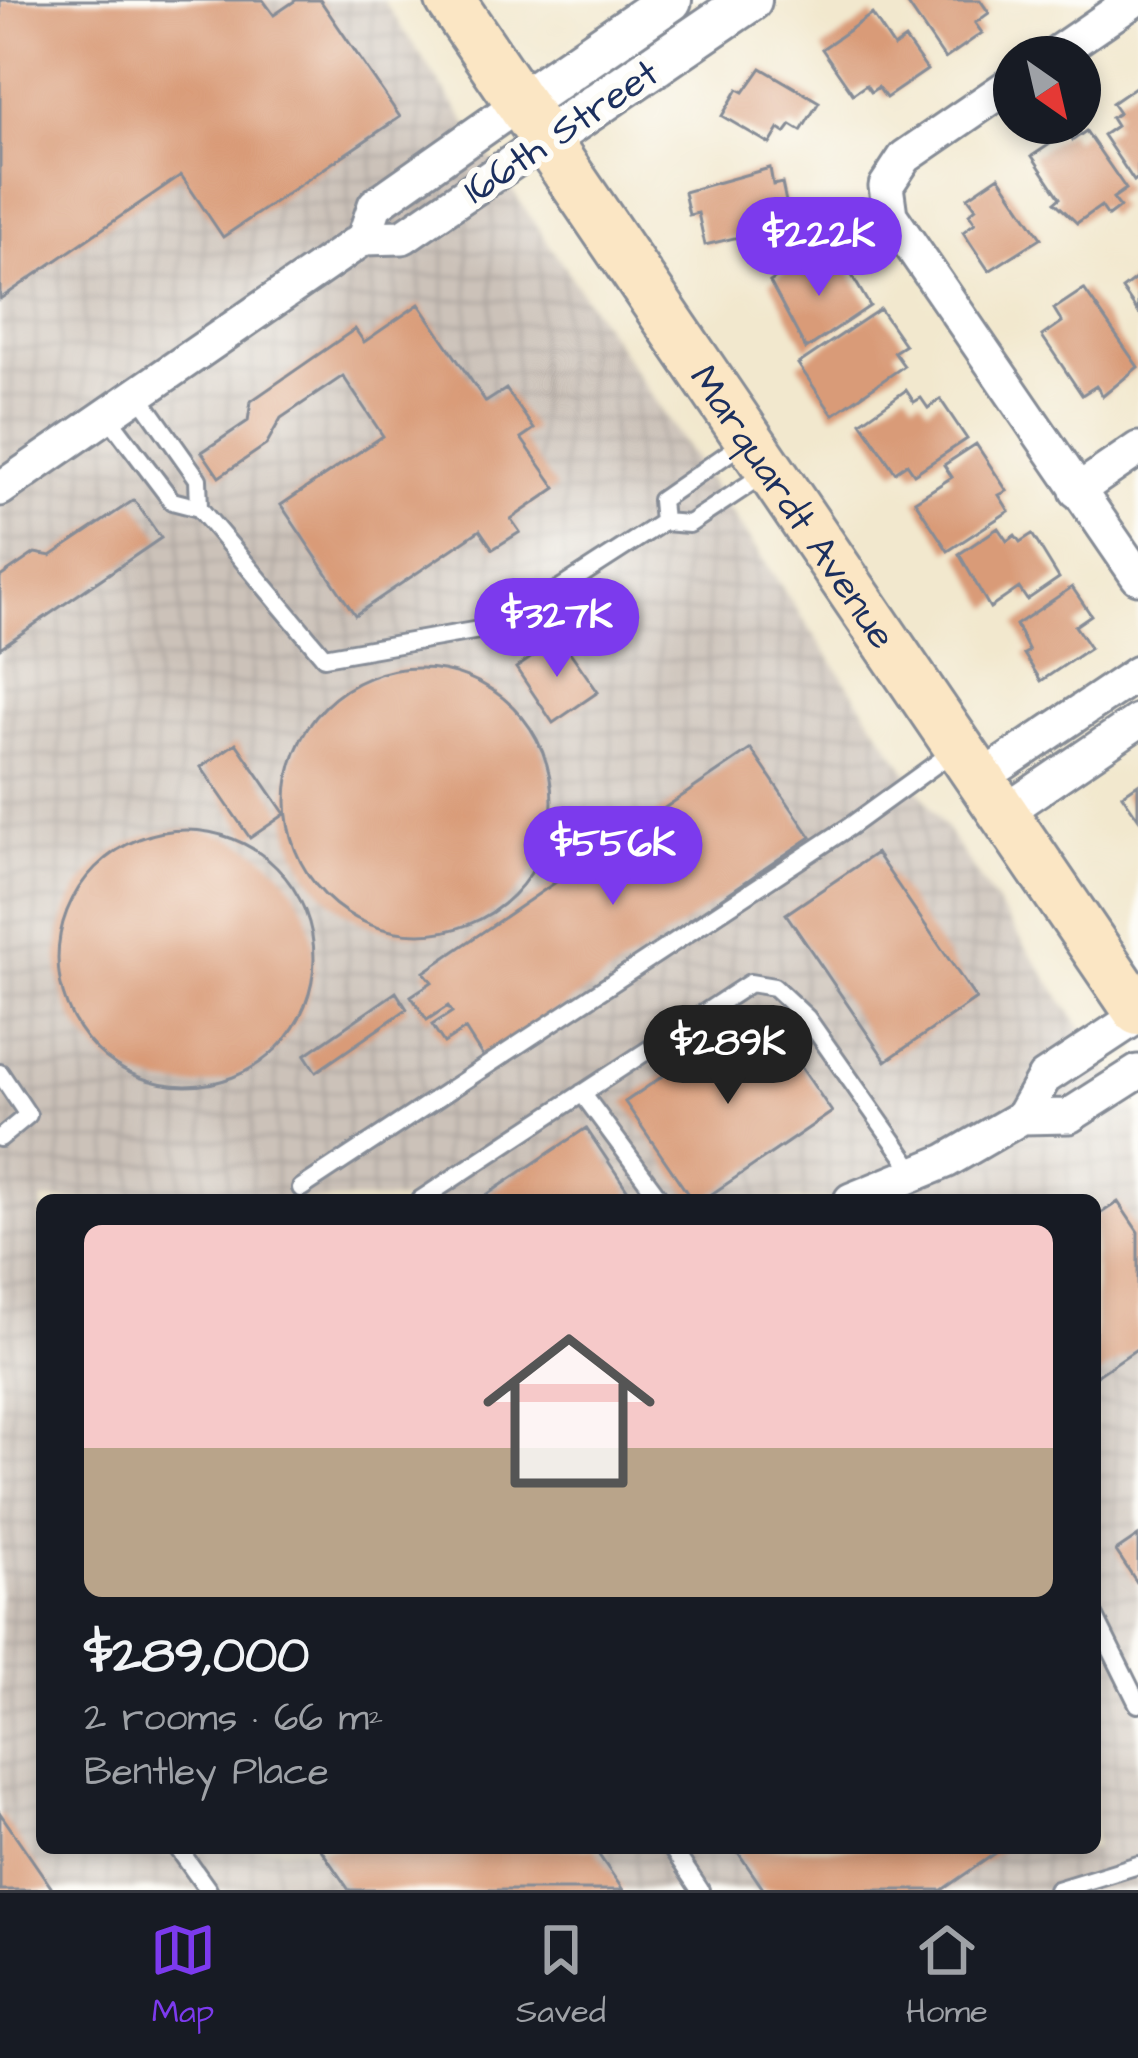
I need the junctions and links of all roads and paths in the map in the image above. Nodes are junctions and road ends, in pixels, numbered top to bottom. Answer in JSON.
{"nodes":[{"id":1,"x":449,"y":0,"type":"edge"},
{"id":2,"x":670,"y":0,"type":"edge"},
{"id":3,"x":750,"y":0,"type":"edge"},
{"id":4,"x":1134,"y":0,"type":"edge"},
{"id":5,"x":1082,"y":36,"type":"edge"},
{"id":6,"x":993,"y":96,"type":"edge"},
{"id":7,"x":532,"y":122,"type":"junction"},
{"id":8,"x":138,"y":394,"type":"junction"},
{"id":9,"x":107,"y":415,"type":"junction"},
{"id":10,"x":1138,"y":449,"type":"edge"},
{"id":11,"x":759,"y":455,"type":"junction"},
{"id":12,"x":0,"y":489,"type":"edge"},
{"id":13,"x":1077,"y":491,"type":"junction"},
{"id":14,"x":199,"y":508,"type":"junction"},
{"id":15,"x":663,"y":522,"type":"junction"},
{"id":16,"x":1138,"y":577,"type":"edge"},
{"id":17,"x":1138,"y":673,"type":"edge"},
{"id":18,"x":1138,"y":722,"type":"edge"},
{"id":19,"x":981,"y":780,"type":"junction"},
{"id":20,"x":1138,"y":1013,"type":"edge"},
{"id":21,"x":1138,"y":1072,"type":"edge"},
{"id":22,"x":0,"y":1073,"type":"edge"},
{"id":23,"x":582,"y":1094,"type":"junction"},
{"id":24,"x":1022,"y":1118,"type":"junction"},
{"id":25,"x":0,"y":1138,"type":"edge"},
{"id":26,"x":908,"y":1184,"type":"edge"},
{"id":27,"x":301,"y":1188,"type":"dead end"},
{"id":28,"x":429,"y":1194,"type":"edge"},
{"id":29,"x":657,"y":1194,"type":"edge"},
{"id":30,"x":872,"y":1194,"type":"edge"},
{"id":31,"x":1101,"y":1629,"type":"edge"},
{"id":32,"x":1138,"y":1704,"type":"edge"},
{"id":33,"x":182,"y":1854,"type":"edge"},
{"id":34,"x":676,"y":1854,"type":"edge"},
{"id":35,"x":1138,"y":1865,"type":"edge"},
{"id":36,"x":208,"y":1890,"type":"edge"},
{"id":37,"x":700,"y":1890,"type":"edge"},
{"id":38,"x":1057,"y":1890,"type":"edge"}],
"edges":[{"from":1,"to":7,"type":"main road","name":"Marquardt Avenue"},
{"from":2,"to":7,"type":"street","name":"166th Street"},
{"from":3,"to":7,"type":"street","name":"166th Street"},
{"from":4,"to":5,"type":"street"},
{"from":6,"to":13,"type":"street"},
{"from":7,"to":8,"type":"street","name":"166th Street"},
{"from":7,"to":11,"type":"main road","name":"Marquardt Avenue"},
{"from":8,"to":9,"type":"street","name":"166th Street"},
{"from":8,"to":14,"type":"lane"},
{"from":9,"to":12,"type":"street","name":"166th Street"},
{"from":9,"to":14,"type":"lane"},
{"from":10,"to":13,"type":"street"},
{"from":11,"to":15,"type":"lane"},
{"from":11,"to":15,"type":"lane"},
{"from":11,"to":19,"type":"main road","name":"Marquardt Avenue"},
{"from":13,"to":16,"type":"street"},
{"from":14,"to":15,"type":"lane"},
{"from":17,"to":19,"type":"street"},
{"from":18,"to":19,"type":"street"},
{"from":19,"to":20,"type":"main road","name":"Marquardt Avenue"},
{"from":19,"to":27,"type":"lane"},
{"from":20,"to":24,"type":"street"},
{"from":21,"to":24,"type":"street"},
{"from":22,"to":25,"type":"lane"},
{"from":23,"to":26,"type":"lane"},
{"from":23,"to":28,"type":"lane"},
{"from":23,"to":29,"type":"lane"},
{"from":24,"to":26,"type":"street"},
{"from":26,"to":30,"type":"street"},
{"from":31,"to":32,"type":"lane"},
{"from":33,"to":36,"type":"lane"},
{"from":34,"to":37,"type":"lane"},
{"from":35,"to":38,"type":"lane"}]}
